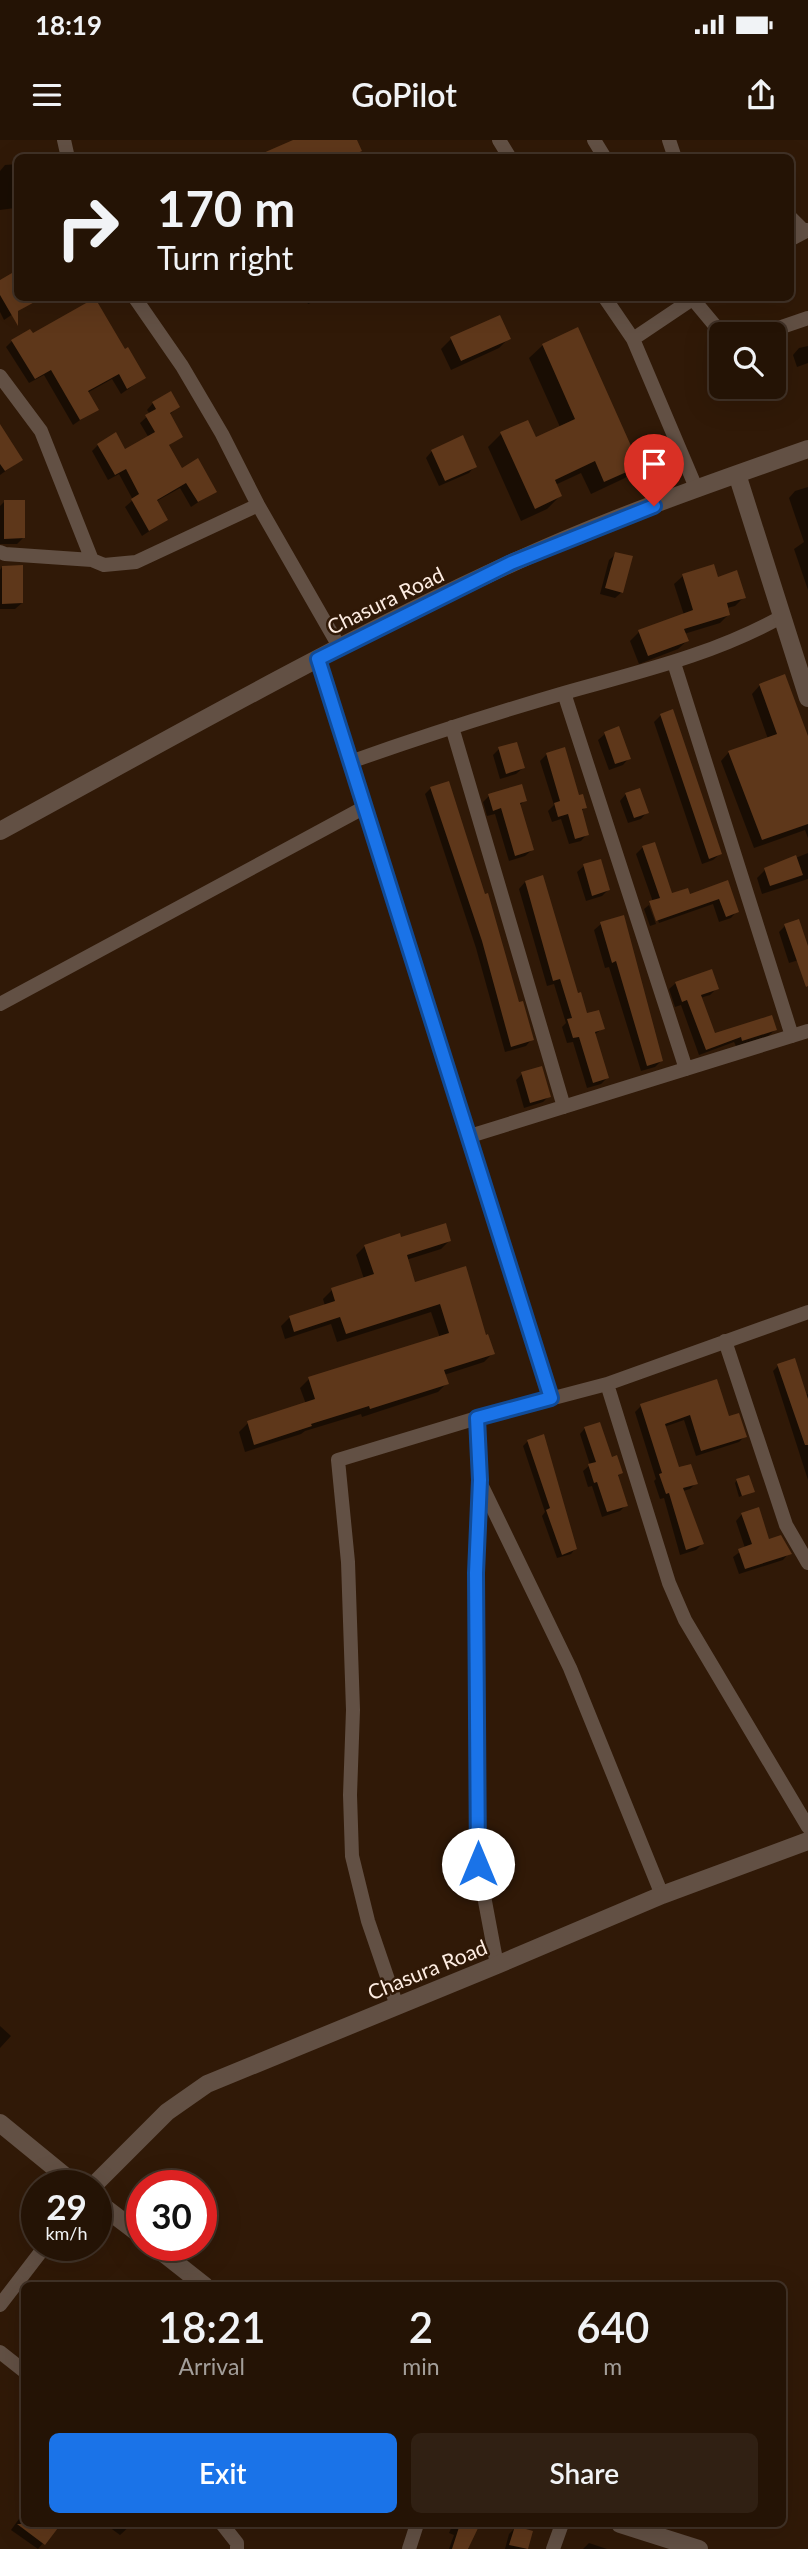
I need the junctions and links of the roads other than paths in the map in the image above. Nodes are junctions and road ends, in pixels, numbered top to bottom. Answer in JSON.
{"nodes":[{"id":1,"x":137,"y":301,"type":"edge"},
{"id":2,"x":607,"y":301,"type":"edge"},
{"id":3,"x":689,"y":301,"type":"edge"},
{"id":4,"x":695,"y":301,"type":"edge"},
{"id":5,"x":808,"y":318,"type":"edge"},
{"id":6,"x":712,"y":322,"type":"edge"},
{"id":7,"x":786,"y":325,"type":"edge"},
{"id":8,"x":633,"y":339,"type":"junction"},
{"id":9,"x":0,"y":376,"type":"edge"},
{"id":10,"x":808,"y":449,"type":"edge"},
{"id":11,"x":737,"y":474,"type":"junction"},
{"id":12,"x":697,"y":490,"type":"junction"},
{"id":13,"x":258,"y":505,"type":"junction"},
{"id":14,"x":0,"y":552,"type":"edge"},
{"id":15,"x":92,"y":559,"type":"junction"},
{"id":16,"x":781,"y":617,"type":"junction"},
{"id":17,"x":340,"y":648,"type":"junction"},
{"id":18,"x":318,"y":659,"type":"junction"},
{"id":19,"x":674,"y":663,"type":"junction"},
{"id":20,"x":564,"y":693,"type":"junction"},
{"id":21,"x":808,"y":698,"type":"edge"},
{"id":22,"x":452,"y":727,"type":"junction"},
{"id":23,"x":350,"y":762,"type":"junction"},
{"id":24,"x":365,"y":807,"type":"junction"},
{"id":25,"x":0,"y":831,"type":"edge"},
{"id":26,"x":0,"y":1004,"type":"edge"},
{"id":27,"x":808,"y":1031,"type":"edge"},
{"id":28,"x":792,"y":1036,"type":"junction"},
{"id":29,"x":686,"y":1069,"type":"junction"},
{"id":30,"x":564,"y":1107,"type":"junction"},
{"id":31,"x":470,"y":1136,"type":"junction"},
{"id":32,"x":808,"y":1312,"type":"edge"},
{"id":33,"x":725,"y":1341,"type":"junction"},
{"id":34,"x":607,"y":1384,"type":"junction"},
{"id":35,"x":551,"y":1398,"type":"junction"},
{"id":36,"x":477,"y":1418,"type":"junction"},
{"id":37,"x":480,"y":1480,"type":"junction"},
{"id":38,"x":808,"y":1563,"type":"edge"},
{"id":39,"x":808,"y":1827,"type":"edge"},
{"id":40,"x":808,"y":1841,"type":"edge"},
{"id":41,"x":662,"y":1895,"type":"junction"},
{"id":42,"x":497,"y":1965,"type":"junction"},
{"id":43,"x":397,"y":2006,"type":"junction"},
{"id":44,"x":0,"y":2123,"type":"edge"},
{"id":45,"x":57,"y":2170,"type":"edge"},
{"id":46,"x":108,"y":2170,"type":"edge"},
{"id":47,"x":112,"y":2213,"type":"edge"},
{"id":48,"x":126,"y":2224,"type":"edge"},
{"id":49,"x":34,"y":2261,"type":"edge"},
{"id":50,"x":173,"y":2261,"type":"edge"},
{"id":51,"x":200,"y":2282,"type":"edge"},
{"id":52,"x":0,"y":2305,"type":"edge"},
{"id":53,"x":0,"y":2352,"type":"edge"},
{"id":54,"x":21,"y":2369,"type":"edge"},
{"id":55,"x":224,"y":2527,"type":"edge"},
{"id":56,"x":416,"y":2527,"type":"edge"},
{"id":57,"x":561,"y":2527,"type":"edge"},
{"id":58,"x":629,"y":2527,"type":"edge"},
{"id":59,"x":237,"y":2549,"type":"edge"},
{"id":60,"x":409,"y":2549,"type":"edge"},
{"id":61,"x":553,"y":2549,"type":"edge"},
{"id":62,"x":698,"y":2549,"type":"edge"}],
"edges":[{"from":1,"to":13,"type":"street"},
{"from":2,"to":8,"type":"street"},
{"from":3,"to":8,"type":"street"},
{"from":4,"to":6,"type":"street"},
{"from":5,"to":7,"type":"street"},
{"from":8,"to":12,"type":"street"},
{"from":9,"to":15,"type":"street"},
{"from":10,"to":11,"type":"street","name":"Chasura Road"},
{"from":11,"to":12,"type":"street","name":"Chasura Road"},
{"from":11,"to":16,"type":"street"},
{"from":12,"to":17,"type":"street","name":"Chasura Road"},
{"from":13,"to":15,"type":"street"},
{"from":13,"to":17,"type":"street"},
{"from":14,"to":15,"type":"street"},
{"from":16,"to":19,"type":"street"},
{"from":16,"to":21,"type":"street"},
{"from":17,"to":18,"type":"street","name":"Chasura Road"},
{"from":18,"to":23,"type":"street"},
{"from":18,"to":25,"type":"street","name":"Chasura Road"},
{"from":19,"to":20,"type":"street"},
{"from":19,"to":28,"type":"street"},
{"from":20,"to":22,"type":"street"},
{"from":20,"to":29,"type":"street"},
{"from":22,"to":23,"type":"street"},
{"from":22,"to":30,"type":"street"},
{"from":23,"to":24,"type":"street"},
{"from":24,"to":26,"type":"street"},
{"from":24,"to":31,"type":"street"},
{"from":27,"to":28,"type":"street"},
{"from":28,"to":29,"type":"street"},
{"from":29,"to":30,"type":"street"},
{"from":30,"to":31,"type":"street"},
{"from":31,"to":35,"type":"street"},
{"from":32,"to":33,"type":"street"},
{"from":33,"to":34,"type":"street"},
{"from":33,"to":38,"type":"street"},
{"from":34,"to":35,"type":"street"},
{"from":34,"to":39,"type":"street"},
{"from":35,"to":36,"type":"street"},
{"from":36,"to":37,"type":"street"},
{"from":36,"to":43,"type":"street"},
{"from":37,"to":41,"type":"street"},
{"from":37,"to":42,"type":"street"},
{"from":40,"to":41,"type":"street","name":"Chasura Road"},
{"from":41,"to":42,"type":"street","name":"Chasura Road"},
{"from":42,"to":43,"type":"street","name":"Chasura Road"},
{"from":43,"to":46,"type":"street","name":"Chasura Road"},
{"from":44,"to":45,"type":"street"},
{"from":47,"to":48,"type":"street"},
{"from":49,"to":52,"type":"street"},
{"from":50,"to":51,"type":"street"},
{"from":53,"to":54,"type":"street"},
{"from":55,"to":59,"type":"street"},
{"from":56,"to":60,"type":"street"},
{"from":57,"to":61,"type":"street"},
{"from":58,"to":62,"type":"street"}]}
